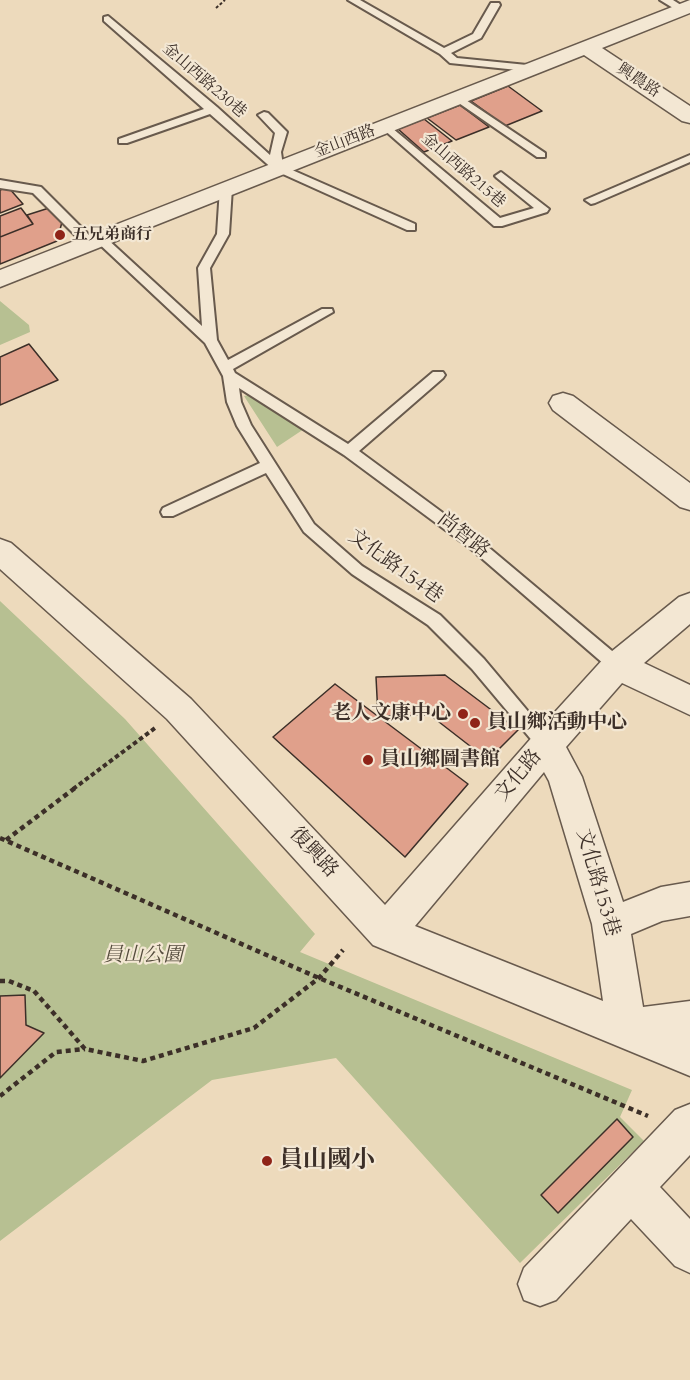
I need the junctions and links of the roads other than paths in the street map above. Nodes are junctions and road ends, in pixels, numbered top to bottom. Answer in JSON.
{"nodes":[{"id":1,"x":353,"y":0,"type":"edge"},
{"id":2,"x":495,"y":5,"type":"dead end"},
{"id":3,"x":679,"y":5,"type":"edge"},
{"id":4,"x":108,"y":19,"type":"dead end"},
{"id":5,"x":586,"y":47,"type":"junction"},
{"id":6,"x":444,"y":52,"type":"junction"},
{"id":7,"x":527,"y":68,"type":"junction"},
{"id":8,"x":457,"y":97,"type":"junction"},
{"id":9,"x":213,"y":110,"type":"junction"},
{"id":10,"x":264,"y":115,"type":"dead end"},
{"id":11,"x":690,"y":116,"type":"edge"},
{"id":12,"x":386,"y":126,"type":"junction"},
{"id":13,"x":123,"y":141,"type":"dead end"},
{"id":14,"x":541,"y":155,"type":"dead end"},
{"id":15,"x":690,"y":158,"type":"edge"},
{"id":16,"x":278,"y":168,"type":"junction"},
{"id":17,"x":501,"y":176,"type":"dead end"},
{"id":18,"x":0,"y":184,"type":"edge"},
{"id":19,"x":226,"y":188,"type":"junction"},
{"id":20,"x":591,"y":200,"type":"dead end"},
{"id":21,"x":411,"y":227,"type":"dead end"},
{"id":22,"x":96,"y":242,"type":"junction"},
{"id":23,"x":0,"y":279,"type":"edge"},
{"id":24,"x":327,"y":312,"type":"dead end"},
{"id":25,"x":210,"y":340,"type":"junction"},
{"id":26,"x":228,"y":371,"type":"junction"},
{"id":27,"x":438,"y":375,"type":"dead end"},
{"id":28,"x":563,"y":403,"type":"dead end"},
{"id":29,"x":349,"y":451,"type":"junction"},
{"id":30,"x":267,"y":466,"type":"junction"},
{"id":31,"x":690,"y":499,"type":"edge"},
{"id":32,"x":168,"y":512,"type":"dead end"},
{"id":33,"x":0,"y":551,"type":"edge"},
{"id":34,"x":690,"y":606,"type":"edge"},
{"id":35,"x":618,"y":666,"type":"junction"},
{"id":36,"x":690,"y":701,"type":"edge"},
{"id":37,"x":546,"y":745,"type":"junction"},
{"id":38,"x":690,"y":899,"type":"edge"},
{"id":39,"x":610,"y":924,"type":"junction"},
{"id":40,"x":386,"y":932,"type":"junction"},
{"id":41,"x":690,"y":1021,"type":"edge"},
{"id":42,"x":627,"y":1029,"type":"junction"},
{"id":43,"x":690,"y":1056,"type":"edge"},
{"id":44,"x":672,"y":1117,"type":"edge"},
{"id":45,"x":631,"y":1187,"type":"junction"},
{"id":46,"x":690,"y":1251,"type":"edge"},
{"id":47,"x":540,"y":1284,"type":"dead end"}],
"edges":[{"from":1,"to":6,"type":"lane"},
{"from":2,"to":6,"type":"lane"},
{"from":3,"to":5,"type":"street","name":"金山西路"},
{"from":4,"to":9,"type":"lane","name":"金山西路230巷"},
{"from":5,"to":7,"type":"street","name":"金山西路"},
{"from":5,"to":11,"type":"street","name":"興農路"},
{"from":6,"to":7,"type":"lane"},
{"from":7,"to":8,"type":"street","name":"金山西路"},
{"from":8,"to":12,"type":"street","name":"金山西路"},
{"from":8,"to":14,"type":"lane"},
{"from":9,"to":13,"type":"lane"},
{"from":9,"to":16,"type":"lane","name":"金山西路230巷"},
{"from":10,"to":16,"type":"lane"},
{"from":12,"to":16,"type":"street","name":"金山西路"},
{"from":12,"to":17,"type":"lane","name":"金山西路215巷"},
{"from":15,"to":20,"type":"lane"},
{"from":16,"to":19,"type":"street","name":"金山西路"},
{"from":16,"to":21,"type":"lane","name":"金山西路230巷"},
{"from":18,"to":22,"type":"lane"},
{"from":19,"to":22,"type":"street","name":"金山西路"},
{"from":19,"to":25,"type":"lane"},
{"from":22,"to":23,"type":"street","name":"金山西路"},
{"from":22,"to":25,"type":"lane"},
{"from":24,"to":26,"type":"lane"},
{"from":25,"to":26,"type":"lane"},
{"from":26,"to":29,"type":"lane","name":"尚智路"},
{"from":26,"to":30,"type":"lane","name":"文化路154巷"},
{"from":27,"to":29,"type":"lane"},
{"from":28,"to":31,"type":"street"},
{"from":29,"to":35,"type":"lane","name":"尚智路"},
{"from":30,"to":32,"type":"lane"},
{"from":30,"to":37,"type":"lane","name":"文化路154巷"},
{"from":33,"to":40,"type":"street","name":"復興路"},
{"from":34,"to":35,"type":"street","name":"文化路"},
{"from":35,"to":36,"type":"street","name":"尚智路"},
{"from":35,"to":37,"type":"street","name":"文化路"},
{"from":37,"to":39,"type":"street","name":"文化路153巷"},
{"from":37,"to":40,"type":"street","name":"文化路"},
{"from":38,"to":39,"type":"street"},
{"from":39,"to":42,"type":"street","name":"文化路153巷"},
{"from":40,"to":42,"type":"street","name":"復興路"},
{"from":41,"to":42,"type":"street"},
{"from":42,"to":43,"type":"street","name":"復興路"},
{"from":44,"to":45,"type":"street"},
{"from":45,"to":46,"type":"street"},
{"from":45,"to":47,"type":"street"}]}
